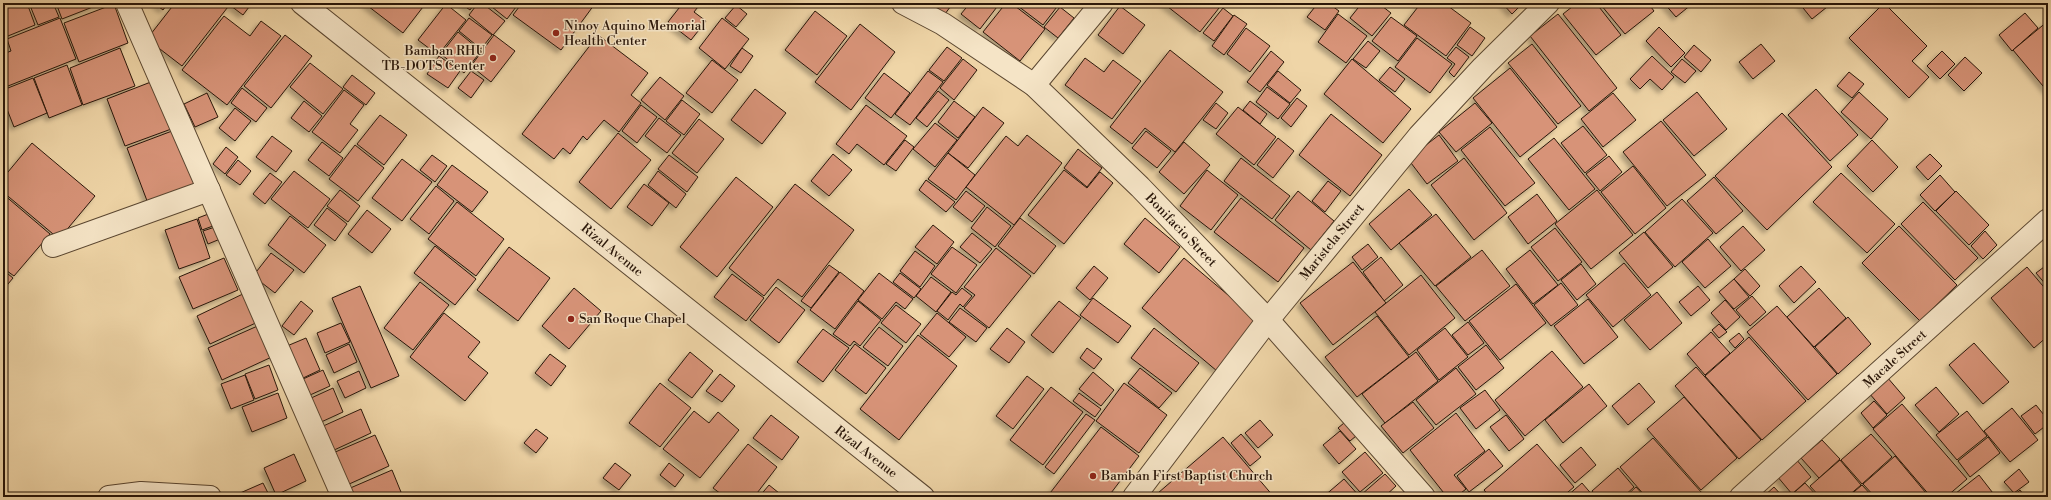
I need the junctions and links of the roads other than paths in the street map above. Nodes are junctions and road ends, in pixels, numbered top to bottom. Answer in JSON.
{"nodes":[{"id":1,"x":127,"y":3,"type":"edge"},
{"id":2,"x":302,"y":3,"type":"edge"},
{"id":3,"x":903,"y":3,"type":"edge"},
{"id":4,"x":1102,"y":3,"type":"edge"},
{"id":5,"x":1548,"y":3,"type":"edge"},
{"id":6,"x":1034,"y":85,"type":"junction"},
{"id":7,"x":209,"y":190,"type":"junction"},
{"id":8,"x":2048,"y":220,"type":"edge"},
{"id":9,"x":53,"y":246,"type":"dead end"},
{"id":10,"x":1268,"y":320,"type":"junction"},
{"id":11,"x":110,"y":497,"type":"edge"},
{"id":12,"x":210,"y":497,"type":"edge"},
{"id":13,"x":343,"y":497,"type":"edge"},
{"id":14,"x":923,"y":497,"type":"edge"},
{"id":15,"x":1134,"y":497,"type":"edge"},
{"id":16,"x":1424,"y":497,"type":"edge"},
{"id":17,"x":1741,"y":497,"type":"edge"}],
"edges":[{"from":1,"to":7,"type":"street"},
{"from":2,"to":14,"type":"street","name":"Rizal Avenue"},
{"from":3,"to":6,"type":"street","name":"Bonifacio Street"},
{"from":4,"to":6,"type":"street"},
{"from":5,"to":10,"type":"street","name":"Maristela Street"},
{"from":6,"to":10,"type":"street","name":"Bonifacio Street"},
{"from":7,"to":9,"type":"street"},
{"from":7,"to":13,"type":"street"},
{"from":8,"to":17,"type":"street","name":"Macale Street"},
{"from":10,"to":15,"type":"street","name":"Maristela Street"},
{"from":10,"to":16,"type":"street","name":"Bonifacio Street"},
{"from":11,"to":12,"type":"street"}]}
